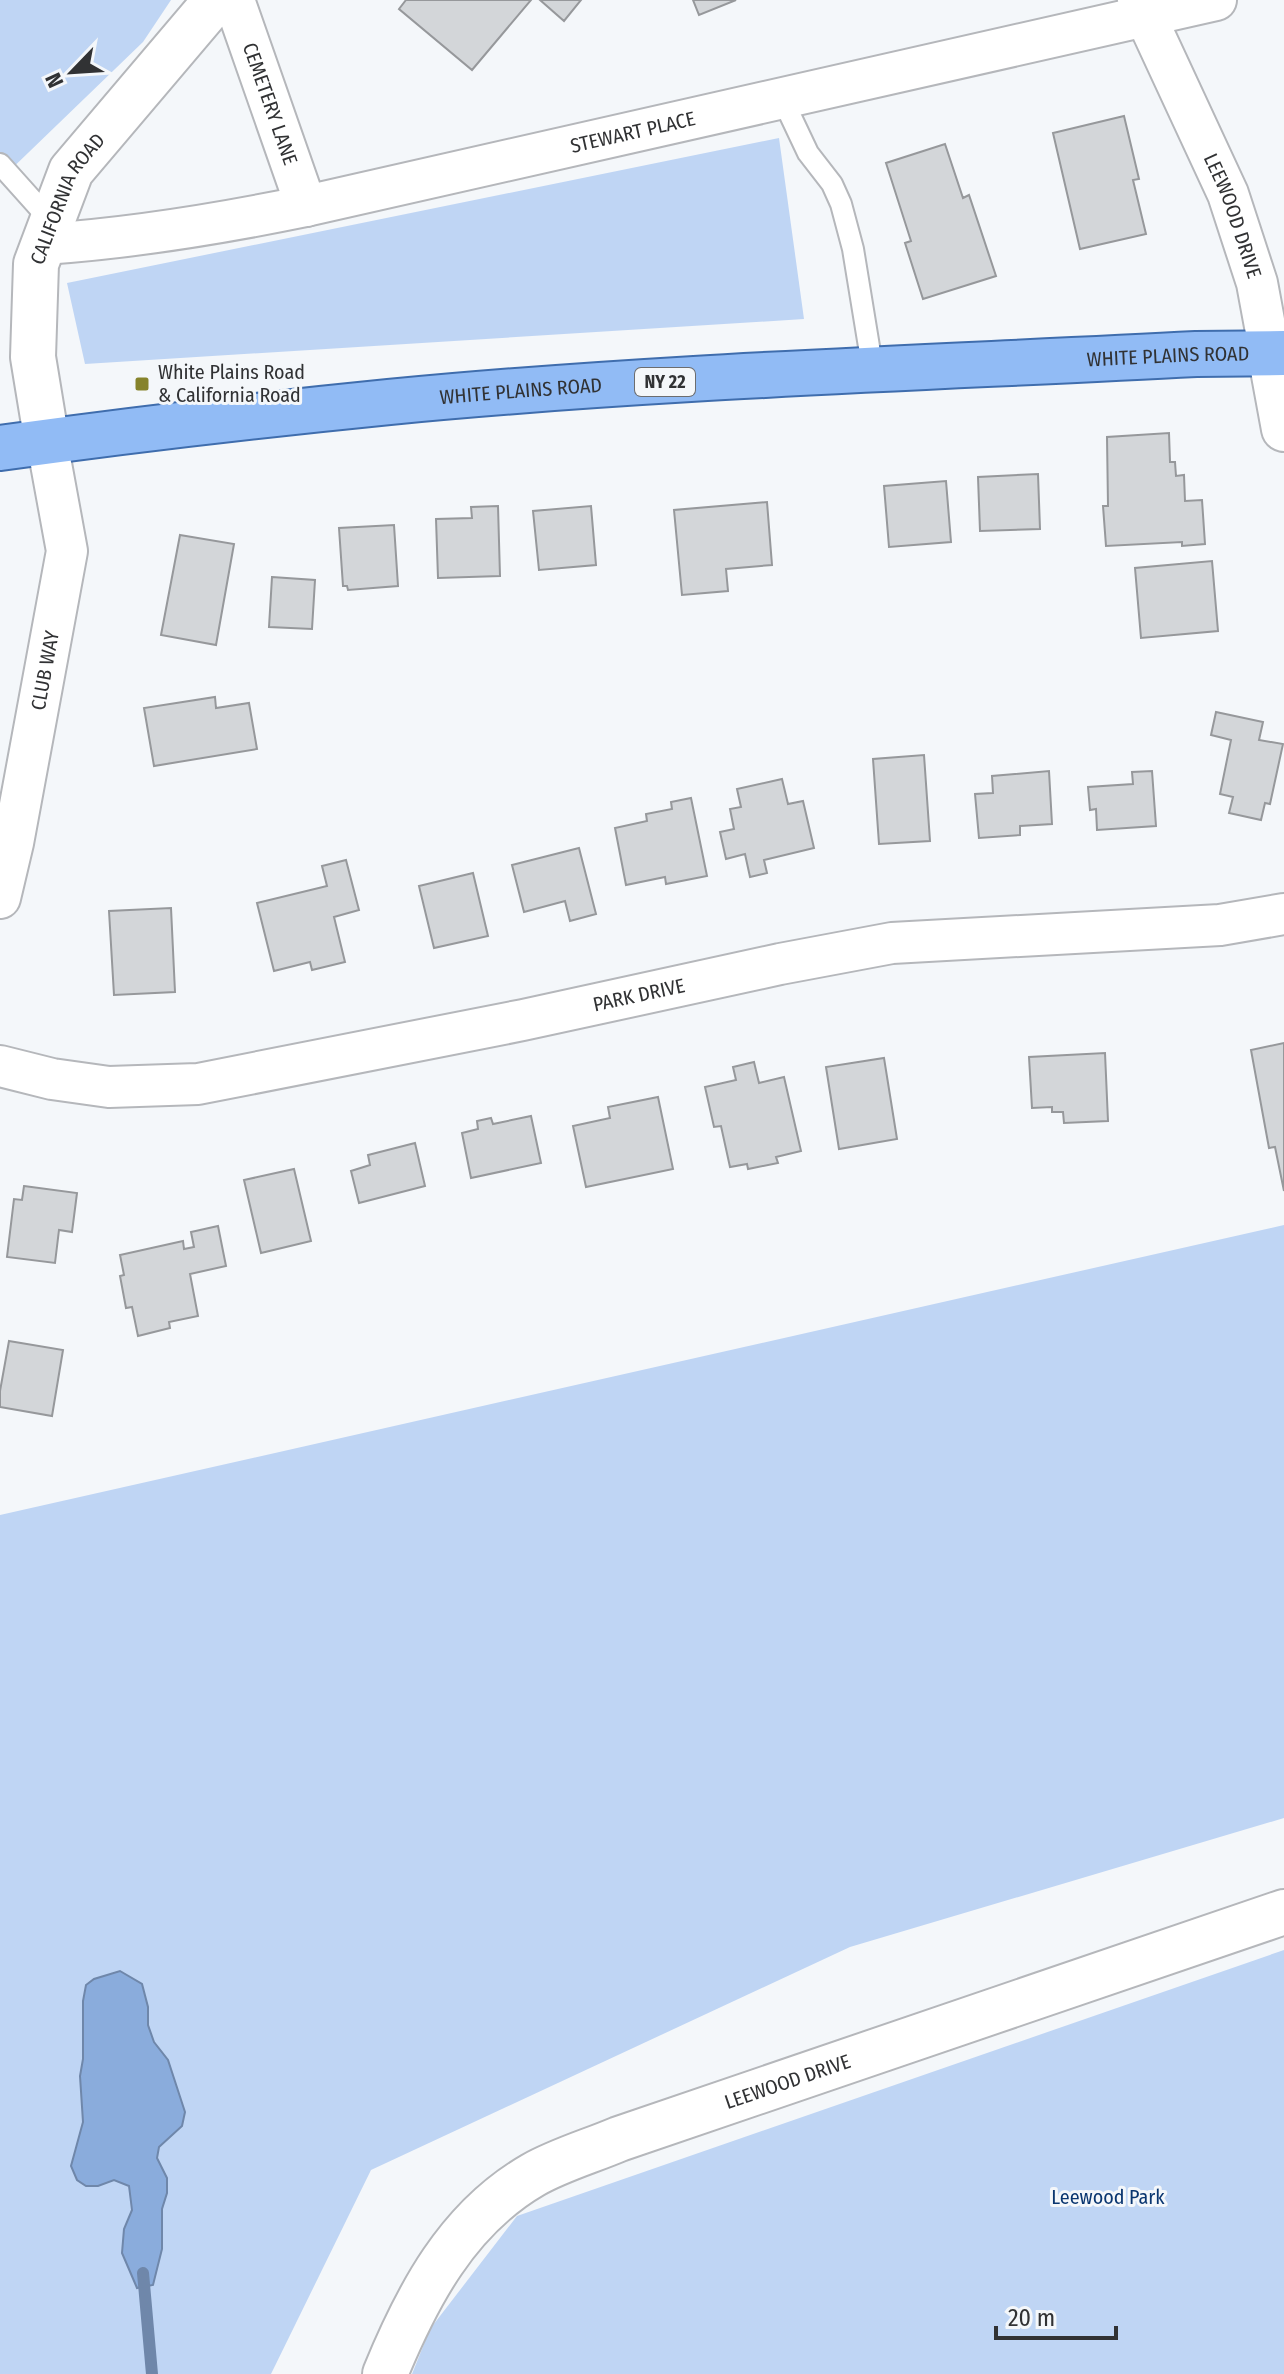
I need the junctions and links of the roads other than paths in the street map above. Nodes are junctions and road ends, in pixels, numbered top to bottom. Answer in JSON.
{"nodes":[{"id":1,"x":216,"y":0,"type":"edge"},
{"id":2,"x":234,"y":0,"type":"edge"},
{"id":3,"x":1216,"y":0,"type":"edge"},
{"id":4,"x":1141,"y":8,"type":"edge"},
{"id":5,"x":782,"y":98,"type":"junction"},
{"id":6,"x":0,"y":164,"type":"edge"},
{"id":7,"x":306,"y":206,"type":"junction"},
{"id":8,"x":48,"y":233,"type":"junction"},
{"id":9,"x":1277,"y":353,"type":"edge"},
{"id":10,"x":873,"y":371,"type":"junction"},
{"id":11,"x":1284,"y":429,"type":"edge"},
{"id":12,"x":47,"y":442,"type":"junction"},
{"id":13,"x":0,"y":448,"type":"edge"},
{"id":14,"x":0,"y":898,"type":"edge"},
{"id":15,"x":1284,"y":914,"type":"edge"},
{"id":16,"x":0,"y":1066,"type":"edge"},
{"id":17,"x":1284,"y":1912,"type":"edge"},
{"id":18,"x":385,"y":2374,"type":"edge"}],
"edges":[{"from":1,"to":8,"type":"street","name":"CALIFORNIA ROAD"},
{"from":2,"to":7,"type":"street","name":"CEMETERY LANE"},
{"from":3,"to":4,"type":"street","name":"STEWART PLACE"},
{"from":4,"to":5,"type":"street","name":"STEWART PLACE"},
{"from":4,"to":9,"type":"street","name":"LEEWOOD DRIVE"},
{"from":5,"to":7,"type":"street","name":"STEWART PLACE"},
{"from":5,"to":10,"type":"lane"},
{"from":6,"to":8,"type":"lane"},
{"from":7,"to":8,"type":"street","name":"STEWART PLACE"},
{"from":8,"to":12,"type":"street","name":"CALIFORNIA ROAD"},
{"from":9,"to":10,"type":"main road","name":"WHITE PLAINS ROAD","number":"NY 22"},
{"from":9,"to":11,"type":"street","name":"LEEWOOD DRIVE"},
{"from":10,"to":12,"type":"main road","name":"WHITE PLAINS ROAD","number":"NY 22"},
{"from":12,"to":13,"type":"main road","name":"WHITE PLAINS ROAD","number":"NY 22"},
{"from":12,"to":14,"type":"street","name":"CLUB WAY"},
{"from":15,"to":16,"type":"street","name":"PARK DRIVE"},
{"from":17,"to":18,"type":"street","name":"LEEWOOD DRIVE"}]}
